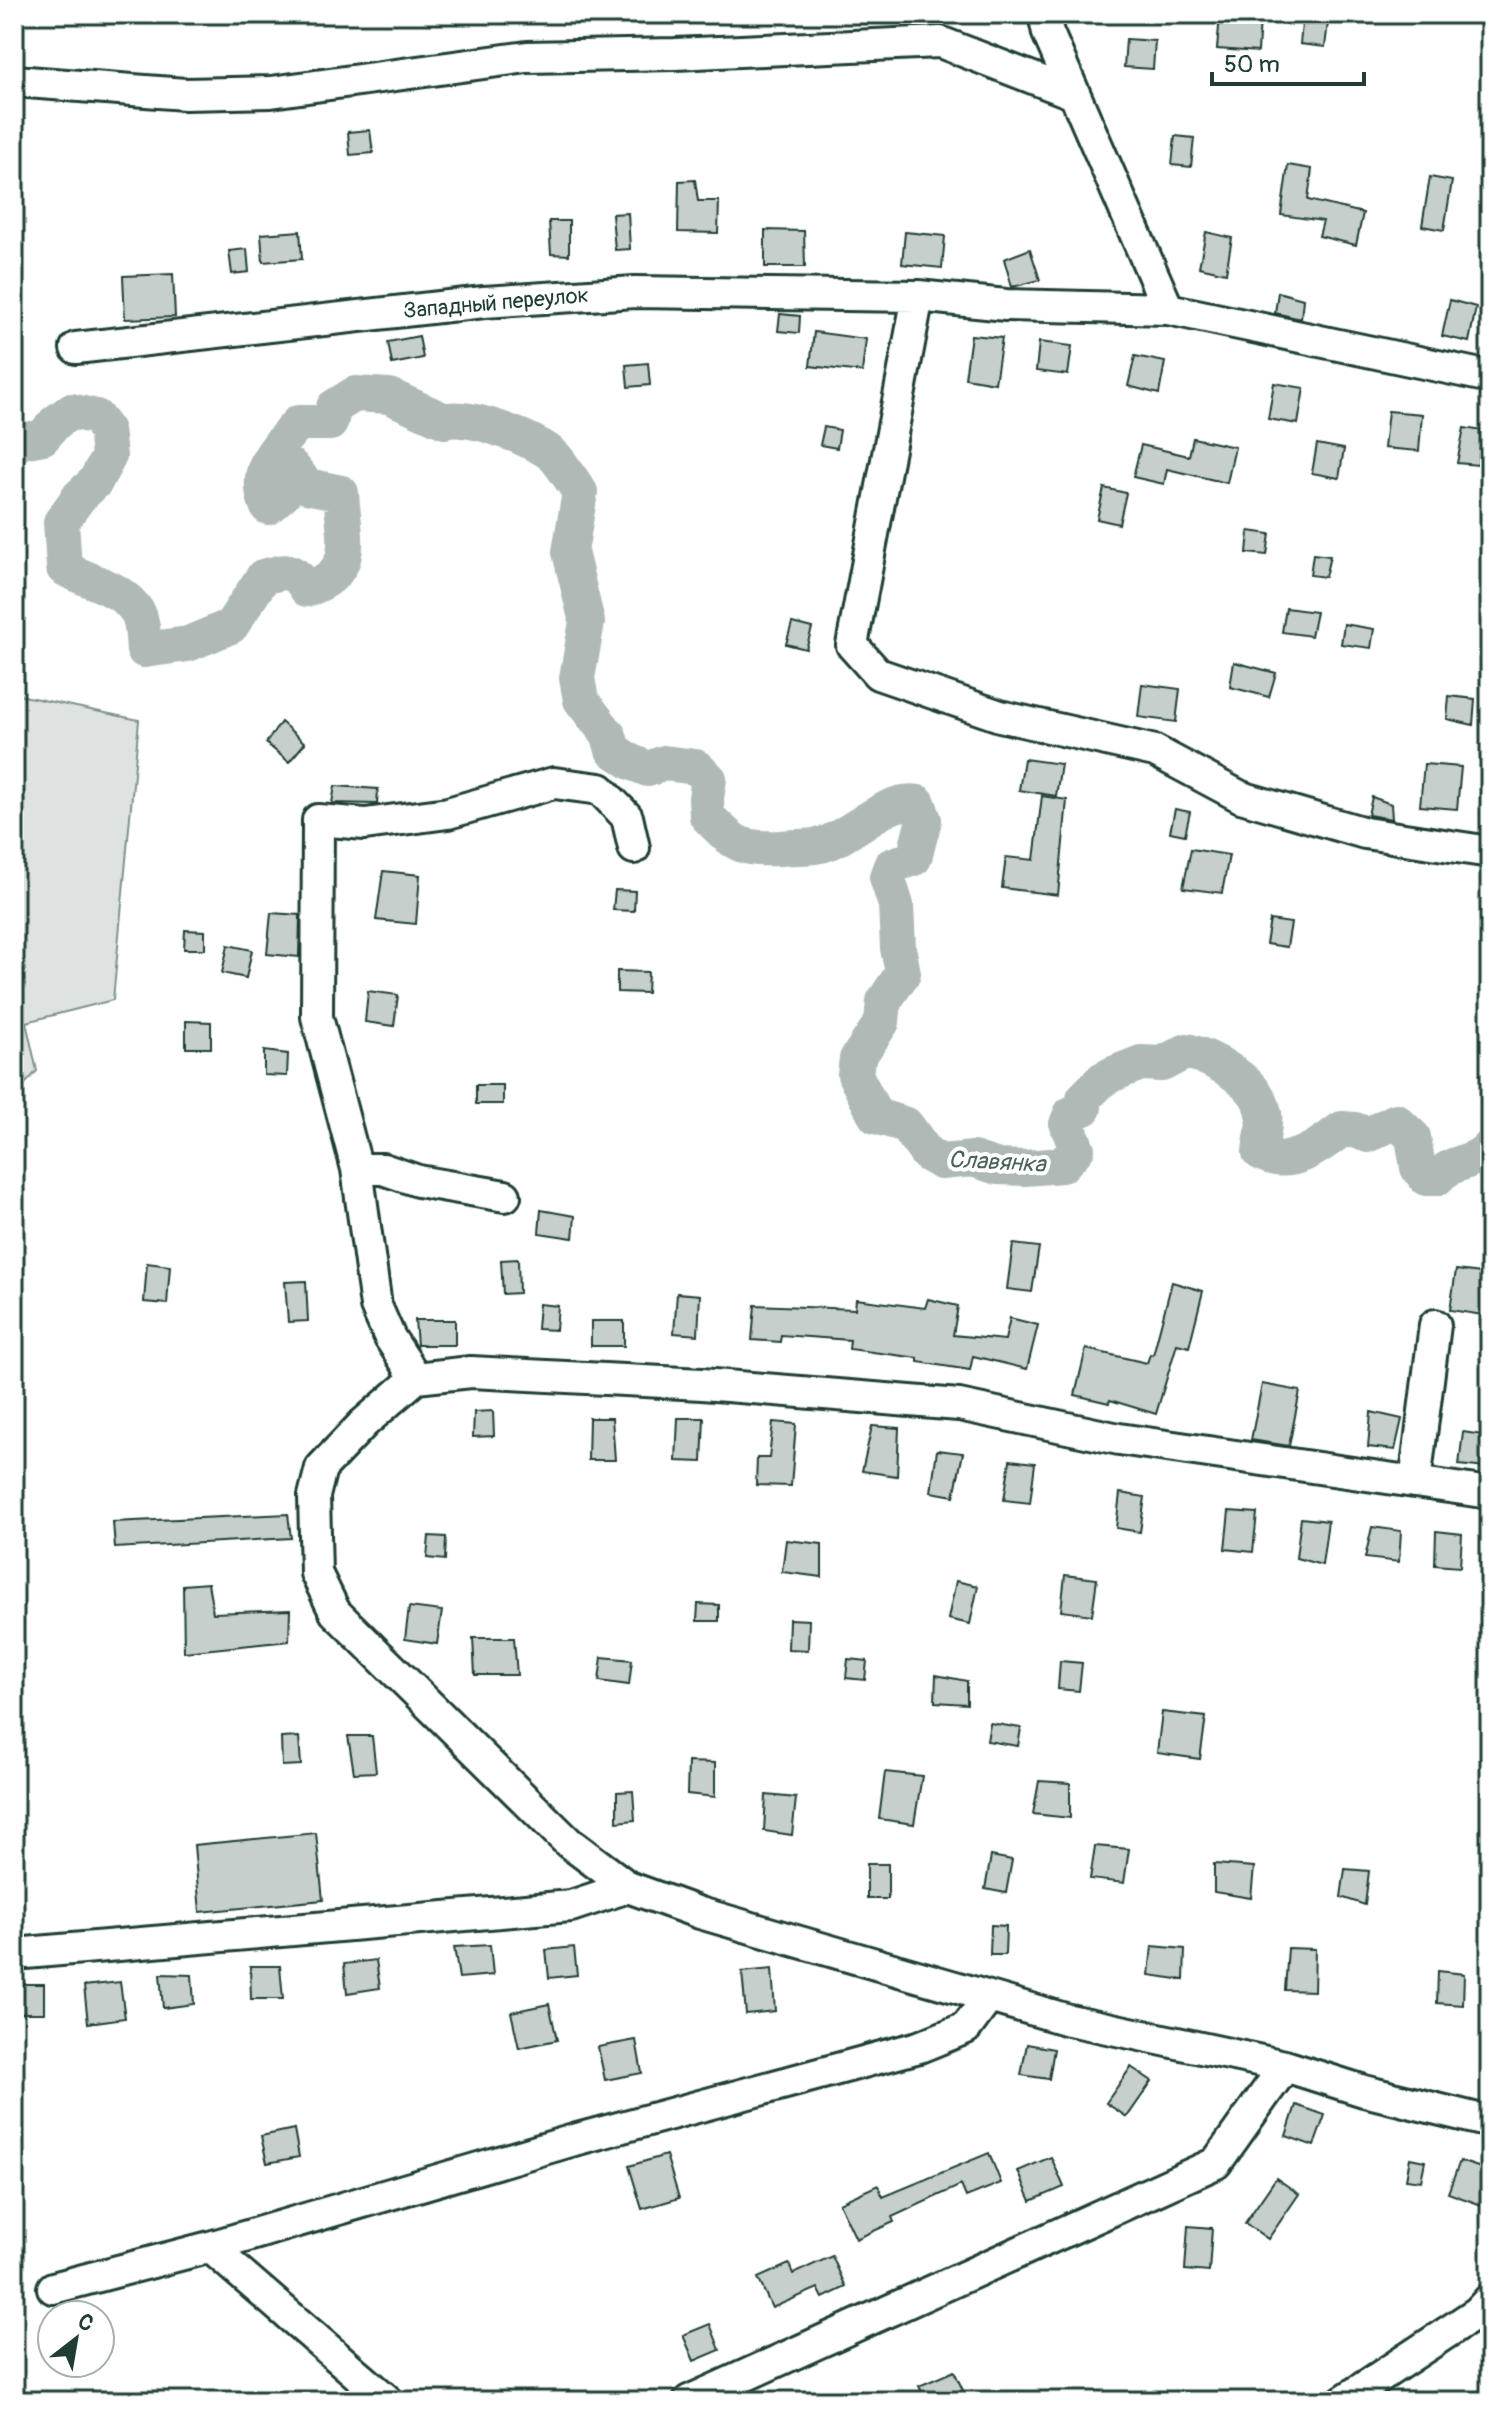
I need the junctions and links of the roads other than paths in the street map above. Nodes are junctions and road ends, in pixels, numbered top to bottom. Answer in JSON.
{"nodes":[{"id":1,"x":1044,"y":14,"type":"edge"},
{"id":2,"x":14,"y":81,"type":"edge"},
{"id":3,"x":1074,"y":94,"type":"junction"},
{"id":4,"x":918,"y":296,"type":"junction"},
{"id":5,"x":1168,"y":309,"type":"junction"},
{"id":6,"x":76,"y":348,"type":"dead end"},
{"id":7,"x":1490,"y":377,"type":"edge"},
{"id":8,"x":634,"y":848,"type":"dead end"},
{"id":9,"x":1490,"y":852,"type":"edge"},
{"id":10,"x":357,"y":1169,"type":"junction"},
{"id":11,"x":505,"y":1196,"type":"dead end"},
{"id":12,"x":1435,"y":1325,"type":"dead end"},
{"id":13,"x":416,"y":1378,"type":"junction"},
{"id":14,"x":1415,"y":1482,"type":"junction"},
{"id":15,"x":1490,"y":1493,"type":"edge"},
{"id":16,"x":628,"y":1887,"type":"junction"},
{"id":17,"x":14,"y":1954,"type":"edge"},
{"id":18,"x":989,"y":1997,"type":"junction"},
{"id":19,"x":1285,"y":2066,"type":"junction"},
{"id":20,"x":1490,"y":2122,"type":"edge"},
{"id":21,"x":210,"y":2247,"type":"junction"},
{"id":22,"x":53,"y":2288,"type":"dead end"},
{"id":23,"x":1490,"y":2299,"type":"edge"},
{"id":24,"x":388,"y":2401,"type":"edge"},
{"id":25,"x":689,"y":2401,"type":"edge"},
{"id":26,"x":1343,"y":2401,"type":"edge"}],
"edges":[{"from":1,"to":3,"type":"street"},
{"from":2,"to":3,"type":"street"},
{"from":3,"to":5,"type":"street"},
{"from":4,"to":5,"type":"street","name":"Западный переулок"},
{"from":4,"to":6,"type":"street","name":"Западный переулок"},
{"from":4,"to":9,"type":"street"},
{"from":5,"to":7,"type":"street","name":"Западный переулок"},
{"from":8,"to":10,"type":"street"},
{"from":10,"to":11,"type":"street"},
{"from":10,"to":13,"type":"street"},
{"from":12,"to":14,"type":"street"},
{"from":13,"to":14,"type":"street"},
{"from":13,"to":16,"type":"street"},
{"from":14,"to":15,"type":"street"},
{"from":16,"to":17,"type":"street"},
{"from":16,"to":18,"type":"street"},
{"from":18,"to":19,"type":"street"},
{"from":18,"to":21,"type":"street"},
{"from":19,"to":20,"type":"street"},
{"from":19,"to":25,"type":"street"},
{"from":21,"to":22,"type":"street"},
{"from":21,"to":24,"type":"street"},
{"from":23,"to":26,"type":"street"}]}
